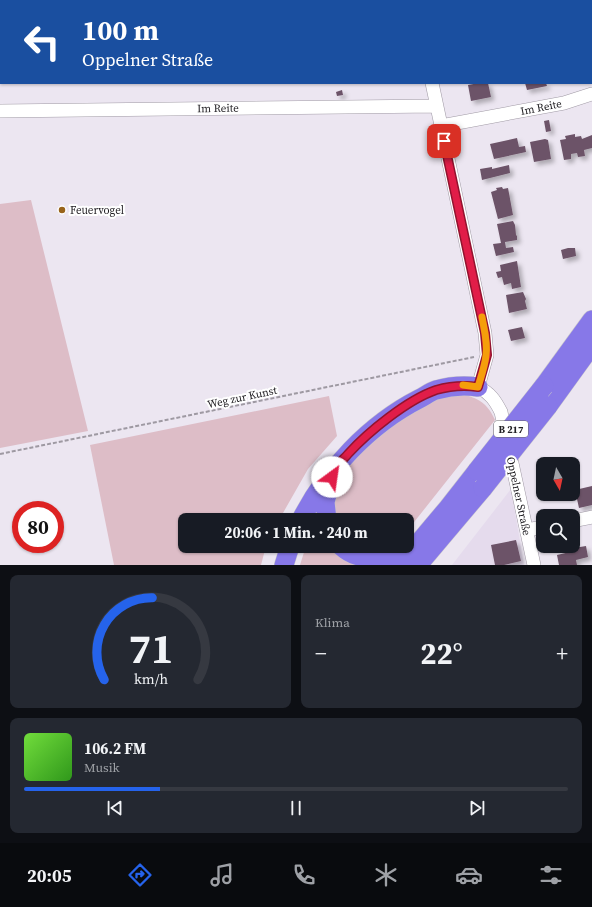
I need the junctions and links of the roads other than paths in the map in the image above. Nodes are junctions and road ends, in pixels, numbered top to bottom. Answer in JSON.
{"nodes":[{"id":1,"x":432,"y":84,"type":"edge"},
{"id":2,"x":592,"y":94,"type":"edge"},
{"id":3,"x":437,"y":106,"type":"junction"},
{"id":4,"x":0,"y":111,"type":"edge"},
{"id":5,"x":441,"y":126,"type":"junction"},
{"id":6,"x":592,"y":320,"type":"edge"},
{"id":7,"x":592,"y":345,"type":"edge"},
{"id":8,"x":478,"y":387,"type":"junction"},
{"id":9,"x":336,"y":467,"type":"junction"},
{"id":10,"x":480,"y":479,"type":"junction"},
{"id":11,"x":448,"y":508,"type":"junction"},
{"id":12,"x":305,"y":513,"type":"edge"},
{"id":13,"x":326,"y":513,"type":"edge"},
{"id":14,"x":592,"y":517,"type":"edge"},
{"id":15,"x":580,"y":520,"type":"edge"},
{"id":16,"x":536,"y":528,"type":"edge"},
{"id":17,"x":527,"y":530,"type":"junction"},
{"id":18,"x":414,"y":537,"type":"edge"},
{"id":19,"x":288,"y":553,"type":"edge"},
{"id":20,"x":352,"y":553,"type":"edge"},
{"id":21,"x":392,"y":553,"type":"edge"},
{"id":22,"x":284,"y":565,"type":"edge"},
{"id":23,"x":400,"y":565,"type":"edge"},
{"id":24,"x":418,"y":565,"type":"edge"},
{"id":25,"x":534,"y":565,"type":"edge"}],
"edges":[{"from":1,"to":3,"type":"street"},
{"from":2,"to":5,"type":"street","name":"Im Reite"},
{"from":3,"to":4,"type":"street","name":"Im Reite"},
{"from":3,"to":5,"type":"street"},
{"from":5,"to":8,"type":"street"},
{"from":6,"to":10,"type":"highway","number":"B 217","bridge":true},
{"from":7,"to":10,"type":"highway","number":"B 217","bridge":true},
{"from":8,"to":9,"type":"highway"},
{"from":8,"to":17,"type":"street","name":"Oppelner Straße"},
{"from":9,"to":12,"type":"highway"},
{"from":9,"to":13,"type":"highway"},
{"from":10,"to":11,"type":"highway","number":"B 217"},
{"from":10,"to":24,"type":"highway","number":"B 217"},
{"from":11,"to":18,"type":"highway"},
{"from":11,"to":23,"type":"highway","number":"B 217"},
{"from":14,"to":15,"type":"street"},
{"from":16,"to":17,"type":"street"},
{"from":17,"to":25,"type":"street","name":"Oppelner Straße"},
{"from":19,"to":22,"type":"highway"},
{"from":20,"to":21,"type":"highway"}]}
